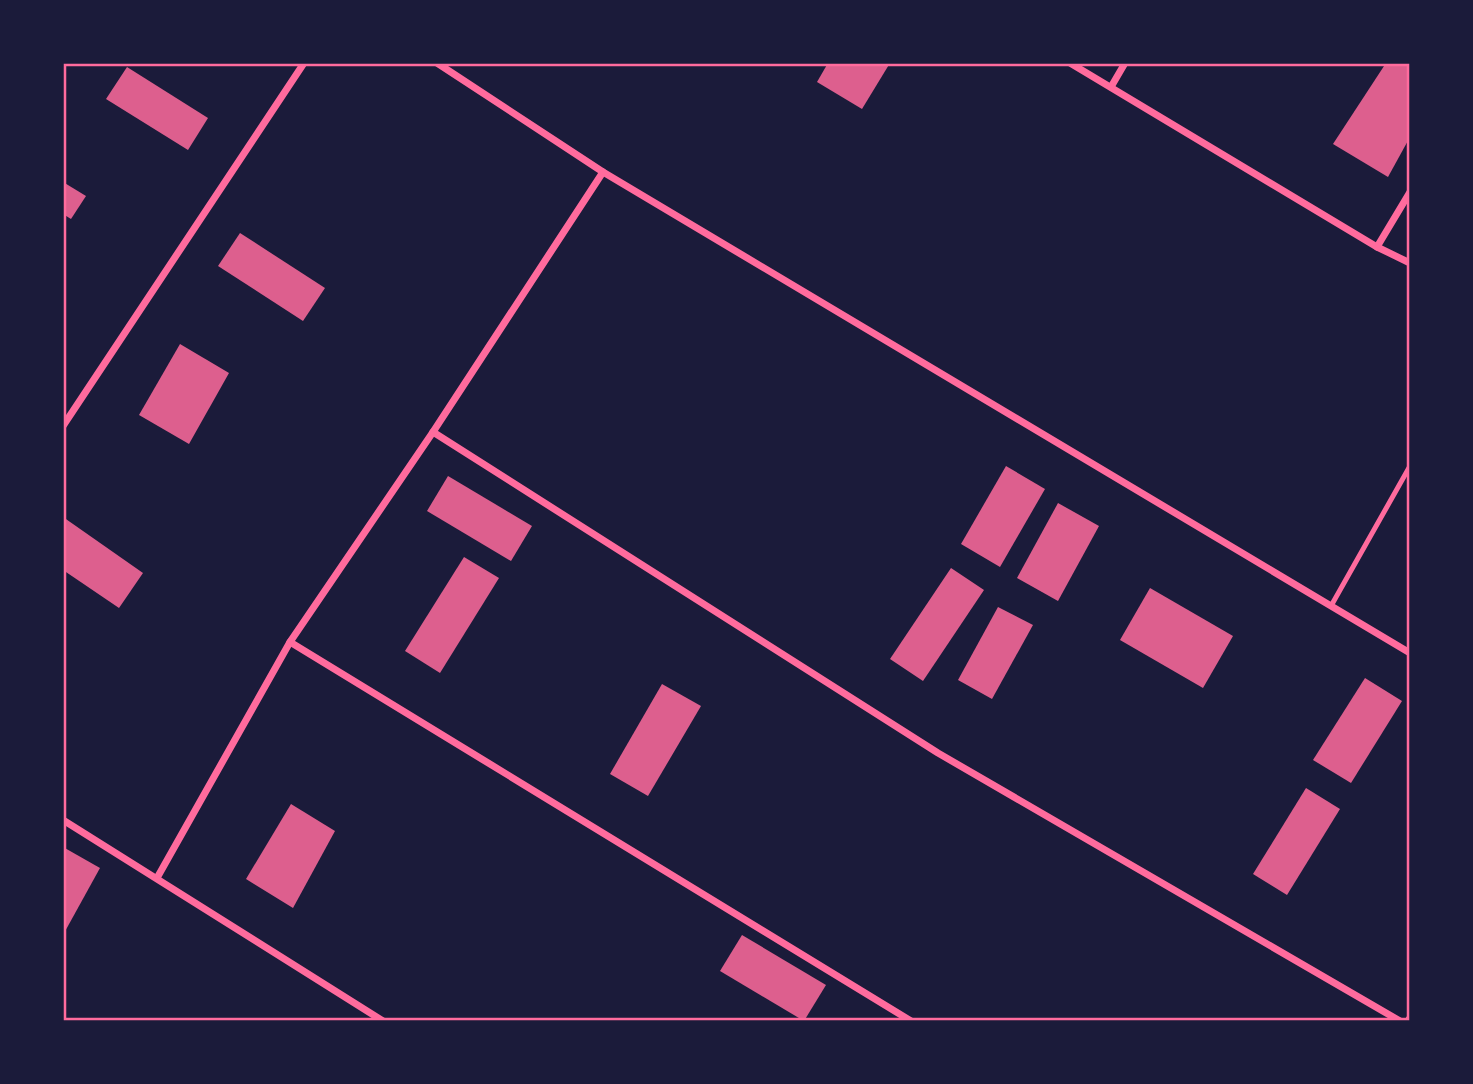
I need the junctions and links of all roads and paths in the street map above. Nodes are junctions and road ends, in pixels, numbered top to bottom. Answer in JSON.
{"nodes":[{"id":1,"x":304,"y":63,"type":"edge"},
{"id":2,"x":437,"y":63,"type":"edge"},
{"id":3,"x":1070,"y":63,"type":"edge"},
{"id":4,"x":1125,"y":63,"type":"edge"},
{"id":5,"x":1111,"y":86,"type":"junction"},
{"id":6,"x":603,"y":172,"type":"junction"},
{"id":7,"x":1410,"y":192,"type":"edge"},
{"id":8,"x":1377,"y":247,"type":"junction"},
{"id":9,"x":1410,"y":263,"type":"edge"},
{"id":10,"x":63,"y":426,"type":"edge"},
{"id":11,"x":433,"y":432,"type":"junction"},
{"id":12,"x":1410,"y":466,"type":"edge"},
{"id":13,"x":1331,"y":606,"type":"junction"},
{"id":14,"x":290,"y":642,"type":"junction"},
{"id":15,"x":1410,"y":653,"type":"edge"},
{"id":16,"x":63,"y":820,"type":"edge"},
{"id":17,"x":157,"y":878,"type":"junction"},
{"id":18,"x":383,"y":1021,"type":"edge"},
{"id":19,"x":911,"y":1021,"type":"edge"},
{"id":20,"x":1401,"y":1021,"type":"edge"}],
"edges":[{"from":1,"to":10,"type":"street"},
{"from":2,"to":6,"type":"street"},
{"from":3,"to":5,"type":"street"},
{"from":4,"to":5,"type":"street"},
{"from":5,"to":8,"type":"street"},
{"from":6,"to":11,"type":"street"},
{"from":6,"to":13,"type":"street"},
{"from":7,"to":8,"type":"street"},
{"from":8,"to":9,"type":"street"},
{"from":11,"to":14,"type":"street"},
{"from":11,"to":20,"type":"street"},
{"from":12,"to":13,"type":"lane"},
{"from":13,"to":15,"type":"street"},
{"from":14,"to":17,"type":"street"},
{"from":14,"to":19,"type":"street"},
{"from":16,"to":17,"type":"street"},
{"from":17,"to":18,"type":"street"}]}
